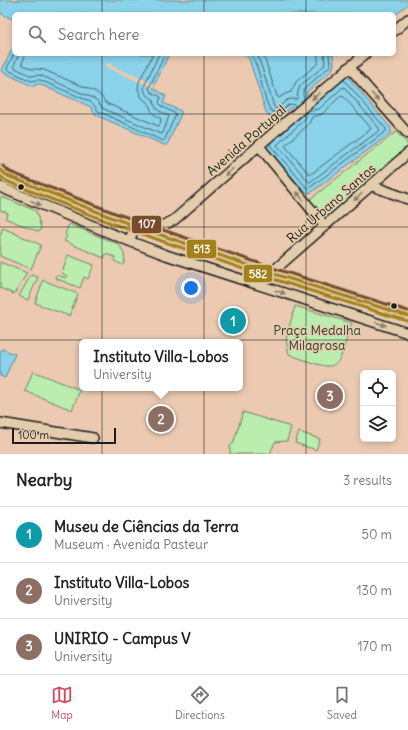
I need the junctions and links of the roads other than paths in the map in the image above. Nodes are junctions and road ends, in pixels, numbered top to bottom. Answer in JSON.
{"nodes":[{"id":1,"x":408,"y":19,"type":"edge"},
{"id":2,"x":396,"y":29,"type":"edge"},
{"id":3,"x":363,"y":56,"type":"edge"},
{"id":4,"x":347,"y":69,"type":"junction"},
{"id":5,"x":408,"y":134,"type":"edge"},
{"id":6,"x":261,"y":144,"type":"junction"},
{"id":7,"x":408,"y":153,"type":"edge"},
{"id":8,"x":0,"y":170,"type":"edge"},
{"id":9,"x":370,"y":185,"type":"junction"},
{"id":10,"x":0,"y":187,"type":"edge"},
{"id":11,"x":408,"y":199,"type":"edge"},
{"id":12,"x":136,"y":225,"type":"junction"},
{"id":13,"x":325,"y":226,"type":"junction"},
{"id":14,"x":164,"y":236,"type":"junction"},
{"id":15,"x":129,"y":241,"type":"junction"},
{"id":16,"x":157,"y":252,"type":"junction"},
{"id":17,"x":271,"y":273,"type":"junction"},
{"id":18,"x":408,"y":316,"type":"edge"},
{"id":19,"x":408,"y":333,"type":"edge"},
{"id":20,"x":0,"y":422,"type":"edge"},
{"id":21,"x":93,"y":438,"type":"dead end"}],
"edges":[{"from":1,"to":2,"type":"street"},
{"from":3,"to":4,"type":"street","name":"Avenida Portugal"},
{"from":4,"to":5,"type":"street","one_way":true},
{"from":4,"to":6,"type":"street","name":"Avenida Portugal","one_way":true},
{"from":6,"to":12,"type":"street","name":"Avenida Portugal","one_way":true},
{"from":13,"to":6,"type":"street","one_way":true},
{"from":7,"to":9,"type":"street","name":"Rua Urbano Santos"},
{"from":8,"to":12,"type":"street"},
{"from":9,"to":11,"type":"street"},
{"from":9,"to":13,"type":"street","name":"Rua Urbano Santos","one_way":true},
{"from":10,"to":15,"type":"street","one_way":true},
{"from":12,"to":14,"type":"street"},
{"from":12,"to":15,"type":"street"},
{"from":13,"to":17,"type":"street","name":"Rua Urbano Santos"},
{"from":14,"to":16,"type":"street"},
{"from":14,"to":17,"type":"street"},
{"from":15,"to":16,"type":"street"},
{"from":16,"to":19,"type":"street","one_way":true},
{"from":17,"to":18,"type":"street"},
{"from":20,"to":21,"type":"street"}]}
